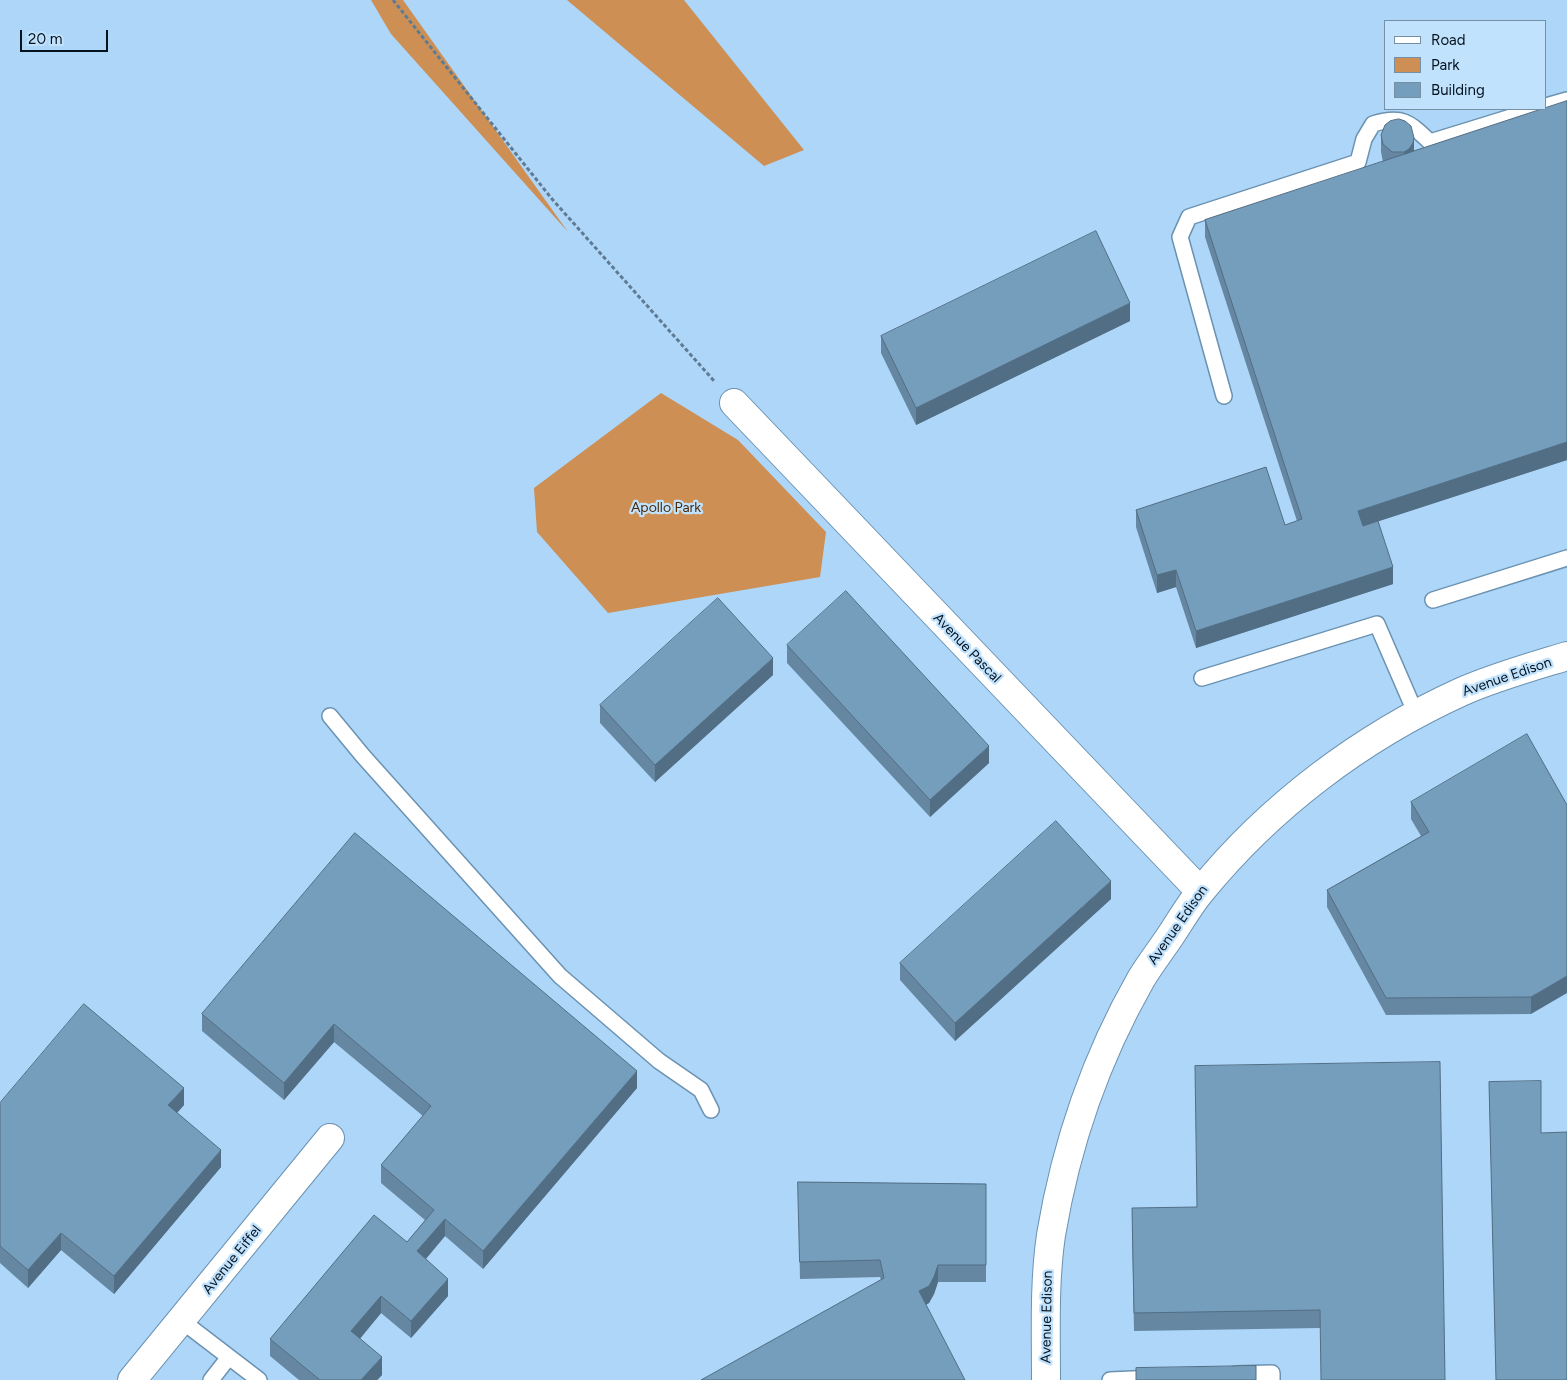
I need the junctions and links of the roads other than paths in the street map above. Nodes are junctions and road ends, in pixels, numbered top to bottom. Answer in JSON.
{"nodes":[{"id":1,"x":1567,"y":100,"type":"edge"},
{"id":2,"x":1547,"y":106,"type":"edge"},
{"id":3,"x":1535,"y":110,"type":"edge"},
{"id":4,"x":1224,"y":396,"type":"dead end"},
{"id":5,"x":734,"y":403,"type":"road end"},
{"id":6,"x":1567,"y":558,"type":"edge"},
{"id":7,"x":1433,"y":600,"type":"dead end"},
{"id":8,"x":1567,"y":656,"type":"edge"},
{"id":9,"x":1202,"y":678,"type":"dead end"},
{"id":10,"x":1416,"y":714,"type":"junction"},
{"id":11,"x":330,"y":716,"type":"dead end"},
{"id":12,"x":1200,"y":892,"type":"junction"},
{"id":13,"x":711,"y":1110,"type":"dead end"},
{"id":14,"x":330,"y":1138,"type":"dead end"},
{"id":15,"x":182,"y":1321,"type":"junction"},
{"id":16,"x":229,"y":1357,"type":"junction"},
{"id":17,"x":1224,"y":1375,"type":"edge"},
{"id":18,"x":1167,"y":1377,"type":"edge"},
{"id":19,"x":132,"y":1380,"type":"edge"},
{"id":20,"x":211,"y":1380,"type":"edge"},
{"id":21,"x":259,"y":1380,"type":"edge"},
{"id":22,"x":1046,"y":1380,"type":"edge"},
{"id":23,"x":1110,"y":1380,"type":"edge"},
{"id":24,"x":1272,"y":1380,"type":"edge"}],
"edges":[{"from":1,"to":2,"type":"lane"},
{"from":3,"to":4,"type":"lane"},
{"from":5,"to":12,"type":"street","name":"Avenue Pascal"},
{"from":6,"to":7,"type":"lane"},
{"from":8,"to":10,"type":"street","name":"Avenue Edison"},
{"from":9,"to":10,"type":"lane"},
{"from":10,"to":12,"type":"street","name":"Avenue Edison"},
{"from":11,"to":13,"type":"lane"},
{"from":12,"to":22,"type":"street","name":"Avenue Edison"},
{"from":14,"to":15,"type":"street","name":"Avenue Eiffel"},
{"from":15,"to":16,"type":"lane"},
{"from":15,"to":19,"type":"street","name":"Avenue Eiffel"},
{"from":16,"to":20,"type":"lane"},
{"from":16,"to":21,"type":"lane"},
{"from":17,"to":24,"type":"lane"},
{"from":18,"to":23,"type":"lane"}]}
